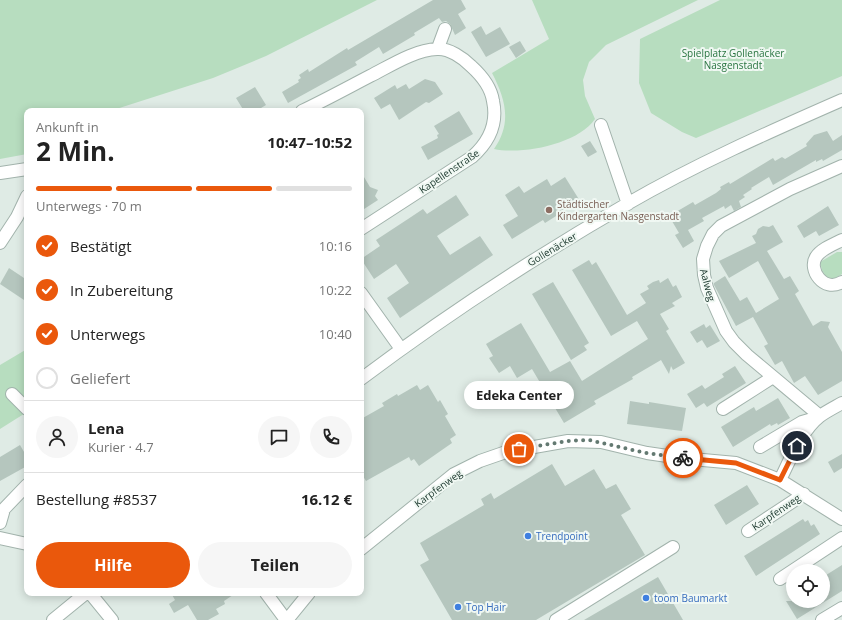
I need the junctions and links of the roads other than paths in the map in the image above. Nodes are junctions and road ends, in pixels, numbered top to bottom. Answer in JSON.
{"nodes":[{"id":1,"x":445,"y":29,"type":"dead end"},
{"id":2,"x":438,"y":48,"type":"junction"},
{"id":3,"x":842,"y":100,"type":"edge"},
{"id":4,"x":308,"y":108,"type":"edge"},
{"id":5,"x":600,"y":125,"type":"dead end"},
{"id":6,"x":842,"y":166,"type":"edge"},
{"id":7,"x":24,"y":169,"type":"edge"},
{"id":8,"x":0,"y":173,"type":"edge"},
{"id":9,"x":24,"y":202,"type":"edge"},
{"id":10,"x":628,"y":204,"type":"junction"},
{"id":11,"x":364,"y":227,"type":"edge"},
{"id":12,"x":842,"y":240,"type":"edge"},
{"id":13,"x":0,"y":243,"type":"edge"},
{"id":14,"x":842,"y":282,"type":"edge"},
{"id":15,"x":364,"y":297,"type":"edge"},
{"id":16,"x":401,"y":349,"type":"junction"},
{"id":17,"x":364,"y":377,"type":"edge"},
{"id":18,"x":773,"y":377,"type":"junction"},
{"id":19,"x":12,"y":394,"type":"dead end"},
{"id":20,"x":842,"y":403,"type":"edge"},
{"id":21,"x":24,"y":406,"type":"edge"},
{"id":22,"x":723,"y":409,"type":"dead end"},
{"id":23,"x":820,"y":416,"type":"junction"},
{"id":24,"x":760,"y":447,"type":"dead end"},
{"id":25,"x":780,"y":480,"type":"junction"},
{"id":26,"x":24,"y":487,"type":"edge"},
{"id":27,"x":804,"y":494,"type":"junction"},
{"id":28,"x":842,"y":519,"type":"edge"},
{"id":29,"x":0,"y":523,"type":"edge"},
{"id":30,"x":748,"y":531,"type":"dead end"},
{"id":31,"x":0,"y":538,"type":"edge"},
{"id":32,"x":842,"y":538,"type":"edge"},
{"id":33,"x":24,"y":543,"type":"edge"},
{"id":34,"x":364,"y":546,"type":"edge"},
{"id":35,"x":673,"y":547,"type":"dead end"},
{"id":36,"x":780,"y":579,"type":"dead end"},
{"id":37,"x":82,"y":596,"type":"edge"},
{"id":38,"x":92,"y":596,"type":"edge"},
{"id":39,"x":268,"y":596,"type":"edge"},
{"id":40,"x":306,"y":596,"type":"edge"},
{"id":41,"x":842,"y":608,"type":"edge"},
{"id":42,"x":53,"y":620,"type":"edge"},
{"id":43,"x":112,"y":620,"type":"edge"},
{"id":44,"x":286,"y":620,"type":"edge"},
{"id":45,"x":556,"y":620,"type":"edge"},
{"id":46,"x":822,"y":620,"type":"edge"}],
"edges":[{"from":1,"to":2,"type":"street"},
{"from":2,"to":4,"type":"street"},
{"from":2,"to":11,"type":"street","name":"Kapellenstraße"},
{"from":3,"to":10,"type":"street","name":"Gollenäcker"},
{"from":5,"to":10,"type":"street"},
{"from":6,"to":18,"type":"street","name":"Aalweg"},
{"from":7,"to":8,"type":"street"},
{"from":9,"to":13,"type":"street"},
{"from":10,"to":16,"type":"street","name":"Gollenäcker"},
{"from":12,"to":14,"type":"street"},
{"from":15,"to":16,"type":"street"},
{"from":16,"to":17,"type":"street","name":"Gollenäcker"},
{"from":18,"to":22,"type":"street"},
{"from":18,"to":23,"type":"street","name":"Aalweg"},
{"from":19,"to":21,"type":"street"},
{"from":20,"to":23,"type":"street"},
{"from":23,"to":24,"type":"street"},
{"from":23,"to":25,"type":"street"},
{"from":25,"to":27,"type":"street","name":"Karpfenweg"},
{"from":25,"to":34,"type":"street","name":"Karpfenweg"},
{"from":26,"to":29,"type":"street"},
{"from":27,"to":28,"type":"street","name":"Karpfenweg"},
{"from":27,"to":30,"type":"street","name":"Karpfenweg"},
{"from":31,"to":33,"type":"street"},
{"from":32,"to":36,"type":"street"},
{"from":35,"to":45,"type":"street"},
{"from":37,"to":42,"type":"street"},
{"from":38,"to":43,"type":"street"},
{"from":39,"to":44,"type":"street"},
{"from":40,"to":44,"type":"street"},
{"from":41,"to":46,"type":"street"}]}
